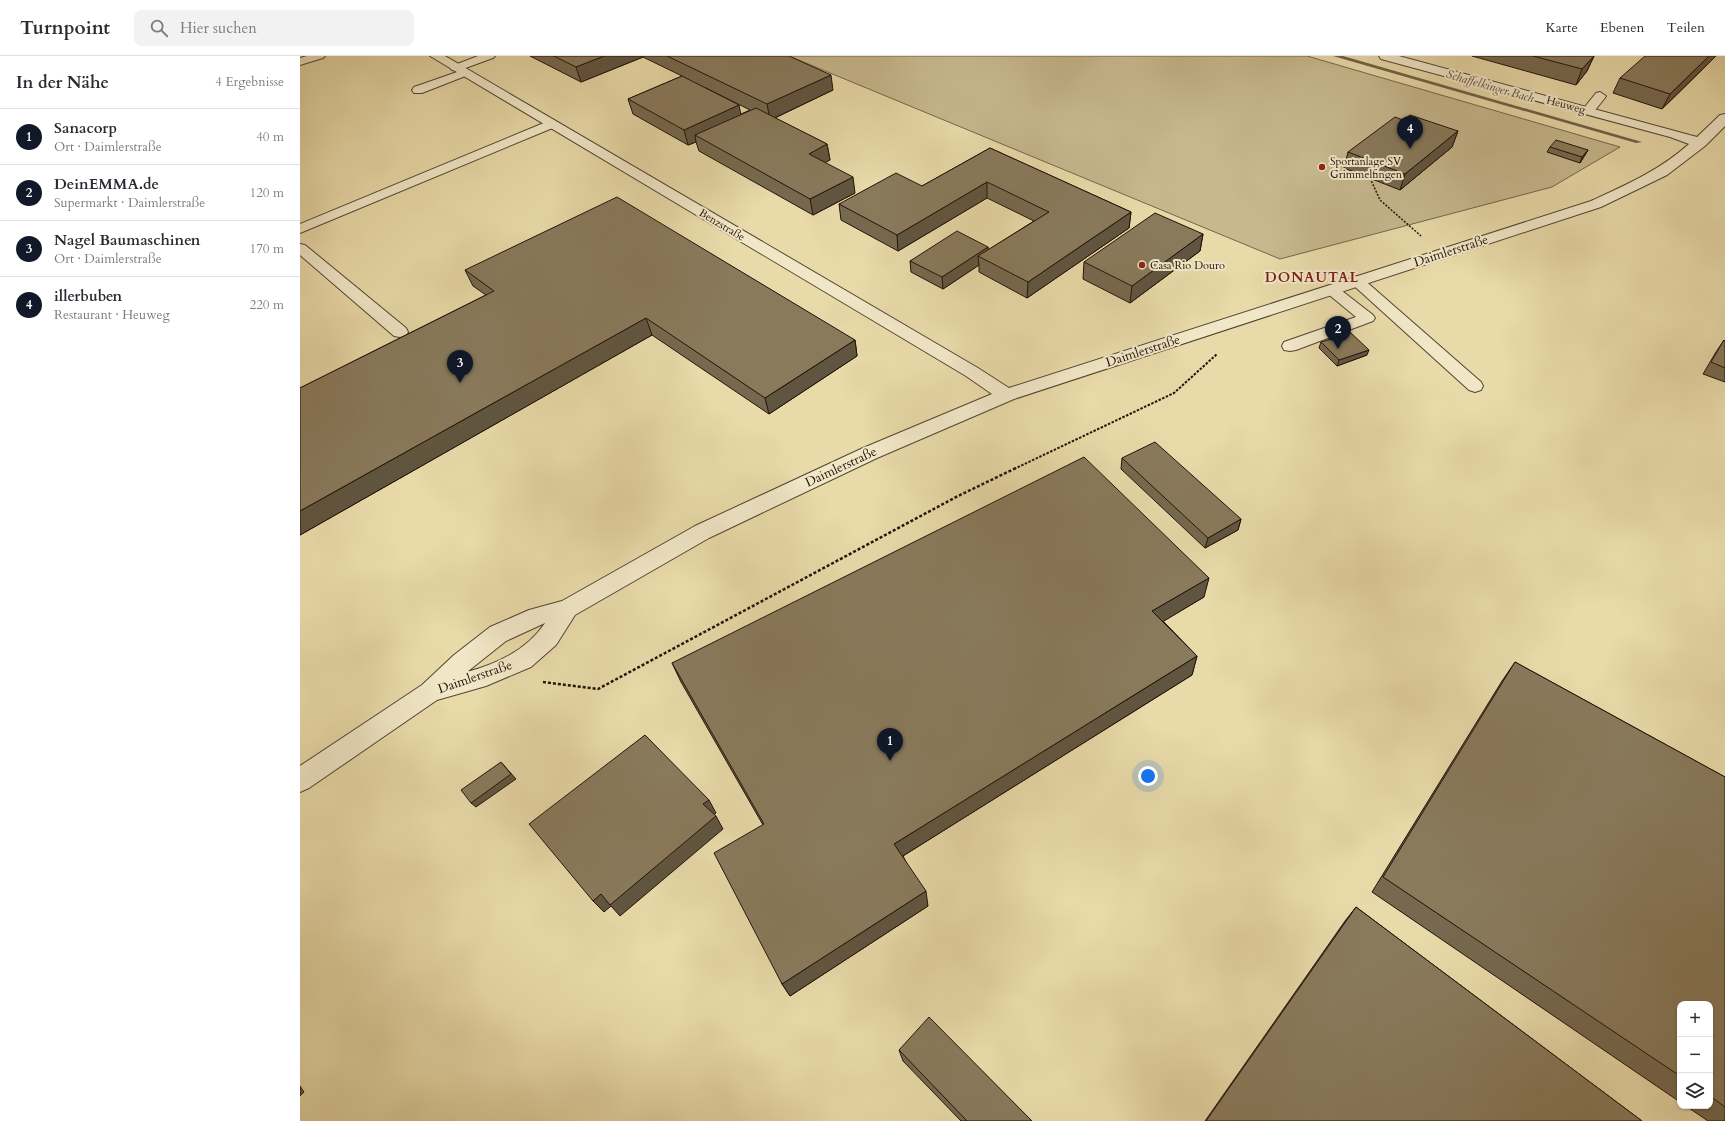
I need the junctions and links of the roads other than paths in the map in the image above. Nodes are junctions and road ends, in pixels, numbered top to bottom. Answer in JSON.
{"nodes":[{"id":1,"x":319,"y":56,"type":"edge"},
{"id":2,"x":436,"y":56,"type":"edge"},
{"id":3,"x":489,"y":56,"type":"edge"},
{"id":4,"x":1385,"y":56,"type":"edge"},
{"id":5,"x":300,"y":62,"type":"edge"},
{"id":6,"x":460,"y":70,"type":"junction"},
{"id":7,"x":418,"y":90,"type":"dead end"},
{"id":8,"x":1600,"y":96,"type":"dead end"},
{"id":9,"x":1588,"y":111,"type":"junction"},
{"id":10,"x":1725,"y":118,"type":"edge"},
{"id":11,"x":551,"y":124,"type":"junction"},
{"id":12,"x":1700,"y":143,"type":"junction"},
{"id":13,"x":300,"y":230,"type":"edge"},
{"id":14,"x":300,"y":248,"type":"edge"},
{"id":15,"x":1357,"y":281,"type":"junction"},
{"id":16,"x":1332,"y":290,"type":"junction"},
{"id":17,"x":400,"y":332,"type":"dead end"},
{"id":18,"x":1290,"y":346,"type":"dead end"},
{"id":19,"x":1475,"y":386,"type":"dead end"},
{"id":20,"x":1007,"y":395,"type":"junction"},
{"id":21,"x":567,"y":609,"type":"junction"},
{"id":22,"x":430,"y":692,"type":"junction"},
{"id":23,"x":300,"y":780,"type":"edge"}],
"edges":[{"from":1,"to":5,"type":"lane"},
{"from":2,"to":6,"type":"street","name":"Benzstraße"},
{"from":3,"to":6,"type":"lane"},
{"from":4,"to":9,"type":"street","name":"Heuweg"},
{"from":6,"to":7,"type":"lane"},
{"from":6,"to":11,"type":"street","name":"Benzstraße"},
{"from":8,"to":9,"type":"lane"},
{"from":9,"to":12,"type":"street","name":"Heuweg"},
{"from":10,"to":12,"type":"street","name":"Daimlerstraße"},
{"from":11,"to":13,"type":"lane"},
{"from":11,"to":20,"type":"street","name":"Benzstraße"},
{"from":12,"to":15,"type":"street","name":"Daimlerstraße"},
{"from":14,"to":17,"type":"lane"},
{"from":15,"to":16,"type":"street","name":"Daimlerstraße"},
{"from":15,"to":19,"type":"lane"},
{"from":16,"to":18,"type":"lane"},
{"from":16,"to":20,"type":"street","name":"Daimlerstraße"},
{"from":20,"to":21,"type":"street","name":"Daimlerstraße"},
{"from":21,"to":22,"type":"street","name":"Daimlerstraße"},
{"from":21,"to":22,"type":"street","name":"Daimlerstraße"},
{"from":22,"to":23,"type":"street","name":"Daimlerstraße"}]}
